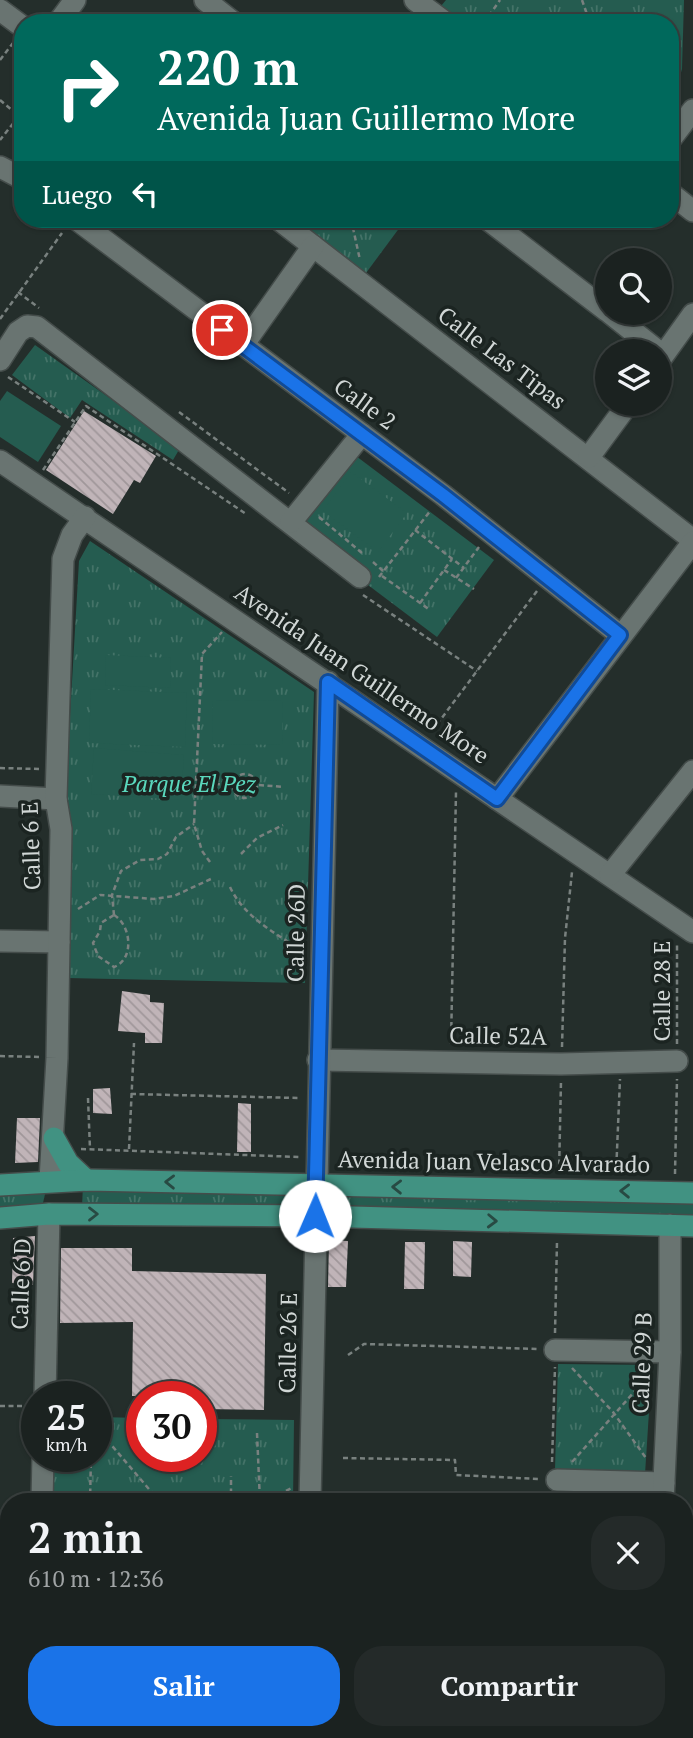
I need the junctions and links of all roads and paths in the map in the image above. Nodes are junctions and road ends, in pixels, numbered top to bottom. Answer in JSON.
{"nodes":[{"id":1,"x":205,"y":0,"type":"edge"},
{"id":2,"x":415,"y":0,"type":"edge"},
{"id":3,"x":0,"y":10,"type":"edge"},
{"id":4,"x":223,"y":14,"type":"edge"},
{"id":5,"x":434,"y":14,"type":"edge"},
{"id":6,"x":14,"y":28,"type":"edge"},
{"id":7,"x":14,"y":41,"type":"edge"},
{"id":8,"x":0,"y":60,"type":"edge"},
{"id":9,"x":0,"y":100,"type":"edge"},
{"id":10,"x":693,"y":110,"type":"edge"},
{"id":11,"x":14,"y":112,"type":"edge"},
{"id":12,"x":14,"y":122,"type":"edge"},
{"id":13,"x":679,"y":128,"type":"edge"},
{"id":14,"x":0,"y":140,"type":"edge"},
{"id":15,"x":679,"y":200,"type":"edge"},
{"id":16,"x":693,"y":211,"type":"edge"},
{"id":17,"x":67,"y":228,"type":"edge"},
{"id":18,"x":76,"y":228,"type":"edge"},
{"id":19,"x":290,"y":228,"type":"edge"},
{"id":20,"x":353,"y":228,"type":"edge"},
{"id":21,"x":499,"y":228,"type":"edge"},
{"id":22,"x":313,"y":246,"type":"junction"},
{"id":23,"x":366,"y":286,"type":"junction"},
{"id":24,"x":595,"y":302,"type":"edge"},
{"id":25,"x":693,"y":314,"type":"edge"},
{"id":26,"x":0,"y":319,"type":"edge"},
{"id":27,"x":624,"y":325,"type":"edge"},
{"id":28,"x":641,"y":339,"type":"edge"},
{"id":29,"x":672,"y":341,"type":"edge"},
{"id":30,"x":243,"y":345,"type":"junction"},
{"id":31,"x":0,"y":360,"type":"edge"},
{"id":32,"x":0,"y":372,"type":"edge"},
{"id":33,"x":86,"y":406,"type":"dead end"},
{"id":34,"x":619,"y":416,"type":"edge"},
{"id":35,"x":75,"y":422,"type":"junction"},
{"id":36,"x":362,"y":434,"type":"junction"},
{"id":37,"x":589,"y":457,"type":"junction"},
{"id":38,"x":0,"y":461,"type":"edge"},
{"id":39,"x":34,"y":483,"type":"junction"},
{"id":40,"x":443,"y":495,"type":"junction"},
{"id":41,"x":307,"y":506,"type":"junction"},
{"id":42,"x":85,"y":517,"type":"junction"},
{"id":43,"x":291,"y":522,"type":"junction"},
{"id":44,"x":415,"y":530,"type":"junction"},
{"id":45,"x":489,"y":534,"type":"junction"},
{"id":46,"x":693,"y":541,"type":"edge"},
{"id":47,"x":452,"y":559,"type":"junction"},
{"id":48,"x":464,"y":568,"type":"junction"},
{"id":49,"x":444,"y":570,"type":"junction"},
{"id":50,"x":374,"y":577,"type":"junction"},
{"id":51,"x":456,"y":578,"type":"junction"},
{"id":52,"x":547,"y":578,"type":"junction"},
{"id":53,"x":474,"y":589,"type":"dead end"},
{"id":54,"x":419,"y":603,"type":"junction"},
{"id":55,"x":430,"y":610,"type":"dead end"},
{"id":56,"x":236,"y":619,"type":"junction"},
{"id":57,"x":620,"y":635,"type":"junction"},
{"id":58,"x":328,"y":682,"type":"junction"},
{"id":59,"x":422,"y":745,"type":"junction"},
{"id":60,"x":0,"y":768,"type":"edge"},
{"id":61,"x":56,"y":770,"type":"junction"},
{"id":62,"x":457,"y":770,"type":"junction"},
{"id":63,"x":693,"y":771,"type":"edge"},
{"id":64,"x":197,"y":783,"type":"junction"},
{"id":65,"x":233,"y":785,"type":"junction"},
{"id":66,"x":258,"y":785,"type":"junction"},
{"id":67,"x":284,"y":787,"type":"dead end"},
{"id":68,"x":0,"y":796,"type":"edge"},
{"id":69,"x":56,"y":799,"type":"junction"},
{"id":70,"x":497,"y":799,"type":"junction"},
{"id":71,"x":194,"y":824,"type":"junction"},
{"id":72,"x":283,"y":825,"type":"dead end"},
{"id":73,"x":574,"y":851,"type":"junction"},
{"id":74,"x":242,"y":854,"type":"dead end"},
{"id":75,"x":210,"y":862,"type":"dead end"},
{"id":76,"x":611,"y":875,"type":"junction"},
{"id":77,"x":212,"y":878,"type":"dead end"},
{"id":78,"x":230,"y":887,"type":"dead end"},
{"id":79,"x":112,"y":895,"type":"junction"},
{"id":80,"x":59,"y":909,"type":"junction"},
{"id":81,"x":114,"y":915,"type":"junction"},
{"id":82,"x":685,"y":927,"type":"edge"},
{"id":83,"x":0,"y":941,"type":"edge"},
{"id":84,"x":59,"y":942,"type":"junction"},
{"id":85,"x":321,"y":962,"type":"junction"},
{"id":86,"x":134,"y":1043,"type":"dead end"},
{"id":87,"x":0,"y":1056,"type":"edge"},
{"id":88,"x":57,"y":1058,"type":"junction"},
{"id":89,"x":318,"y":1059,"type":"junction"},
{"id":90,"x":621,"y":1061,"type":"junction"},
{"id":91,"x":677,"y":1061,"type":"junction"},
{"id":92,"x":451,"y":1062,"type":"junction"},
{"id":93,"x":561,"y":1064,"type":"junction"},
{"id":94,"x":131,"y":1094,"type":"junction"},
{"id":95,"x":88,"y":1098,"type":"dead end"},
{"id":96,"x":317,"y":1099,"type":"junction"},
{"id":97,"x":54,"y":1138,"type":"junction"},
{"id":98,"x":75,"y":1149,"type":"dead end"},
{"id":99,"x":90,"y":1149,"type":"junction"},
{"id":100,"x":129,"y":1149,"type":"junction"},
{"id":101,"x":306,"y":1157,"type":"dead end"},
{"id":102,"x":57,"y":1180,"type":"junction"},
{"id":103,"x":86,"y":1180,"type":"junction"},
{"id":104,"x":0,"y":1185,"type":"edge"},
{"id":105,"x":315,"y":1185,"type":"junction"},
{"id":106,"x":558,"y":1190,"type":"junction"},
{"id":107,"x":616,"y":1191,"type":"junction"},
{"id":108,"x":684,"y":1192,"type":"edge"},
{"id":109,"x":56,"y":1214,"type":"junction"},
{"id":110,"x":315,"y":1216,"type":"junction"},
{"id":111,"x":0,"y":1219,"type":"edge"},
{"id":112,"x":670,"y":1225,"type":"junction"},
{"id":113,"x":693,"y":1226,"type":"edge"},
{"id":114,"x":555,"y":1350,"type":"junction"},
{"id":115,"x":670,"y":1352,"type":"junction"},
{"id":116,"x":348,"y":1354,"type":"dead end"},
{"id":117,"x":46,"y":1381,"type":"edge"},
{"id":118,"x":0,"y":1406,"type":"edge"},
{"id":119,"x":21,"y":1406,"type":"edge"},
{"id":120,"x":613,"y":1412,"type":"junction"},
{"id":121,"x":257,"y":1433,"type":"dead end"},
{"id":122,"x":112,"y":1446,"type":"edge"},
{"id":123,"x":344,"y":1458,"type":"dead end"},
{"id":124,"x":43,"y":1472,"type":"edge"},
{"id":125,"x":91,"y":1472,"type":"edge"},
{"id":126,"x":231,"y":1476,"type":"dead end"},
{"id":127,"x":311,"y":1478,"type":"junction"},
{"id":128,"x":557,"y":1480,"type":"junction"},
{"id":129,"x":663,"y":1492,"type":"edge"},
{"id":130,"x":42,"y":1493,"type":"edge"},
{"id":131,"x":90,"y":1493,"type":"edge"},
{"id":132,"x":152,"y":1493,"type":"edge"},
{"id":133,"x":231,"y":1493,"type":"edge"},
{"id":134,"x":260,"y":1493,"type":"edge"},
{"id":135,"x":280,"y":1493,"type":"edge"},
{"id":136,"x":310,"y":1493,"type":"edge"}],
"edges":[{"from":1,"to":4,"type":"street"},
{"from":2,"to":5,"type":"street"},
{"from":3,"to":6,"type":"street"},
{"from":7,"to":8,"type":"path"},
{"from":9,"to":11,"type":"path"},
{"from":10,"to":13,"type":"street"},
{"from":12,"to":14,"type":"path"},
{"from":15,"to":16,"type":"street"},
{"from":17,"to":26,"type":"path"},
{"from":18,"to":30,"type":"street","name":"Calle 2"},
{"from":19,"to":22,"type":"street","name":"Calle Las Tipas"},
{"from":20,"to":23,"type":"path"},
{"from":21,"to":24,"type":"street"},
{"from":22,"to":23,"type":"street","name":"Calle Las Tipas"},
{"from":22,"to":30,"type":"street"},
{"from":23,"to":37,"type":"street","name":"Calle Las Tipas"},
{"from":25,"to":29,"type":"street"},
{"from":27,"to":28,"type":"street"},
{"from":30,"to":36,"type":"street","name":"Calle 2"},
{"from":31,"to":43,"type":"street"},
{"from":32,"to":35,"type":"path"},
{"from":33,"to":35,"type":"path"},
{"from":34,"to":37,"type":"street"},
{"from":35,"to":39,"type":"path"},
{"from":36,"to":40,"type":"street","name":"Calle 2"},
{"from":36,"to":41,"type":"street"},
{"from":37,"to":46,"type":"street","name":"Calle Las Tipas"},
{"from":38,"to":39,"type":"street","name":"Avenida Juan Guillermo More"},
{"from":39,"to":42,"type":"street","name":"Avenida Juan Guillermo More"},
{"from":40,"to":44,"type":"path"},
{"from":40,"to":45,"type":"street","name":"Calle 2"},
{"from":41,"to":43,"type":"street"},
{"from":41,"to":50,"type":"path"},
{"from":42,"to":56,"type":"street","name":"Avenida Juan Guillermo More"},
{"from":42,"to":61,"type":"street","name":"Calle 6 E"},
{"from":43,"to":50,"type":"street"},
{"from":44,"to":47,"type":"path"},
{"from":44,"to":50,"type":"path"},
{"from":45,"to":48,"type":"path"},
{"from":45,"to":52,"type":"street","name":"Calle 2"},
{"from":46,"to":57,"type":"street"},
{"from":47,"to":48,"type":"path"},
{"from":47,"to":49,"type":"path"},
{"from":48,"to":51,"type":"path"},
{"from":49,"to":51,"type":"path"},
{"from":49,"to":54,"type":"path"},
{"from":50,"to":54,"type":"path"},
{"from":51,"to":53,"type":"path"},
{"from":52,"to":57,"type":"street","name":"Calle 2"},
{"from":52,"to":59,"type":"path"},
{"from":54,"to":55,"type":"path"},
{"from":56,"to":58,"type":"street","name":"Avenida Juan Guillermo More"},
{"from":56,"to":64,"type":"path"},
{"from":57,"to":70,"type":"street"},
{"from":58,"to":59,"type":"street","name":"Avenida Juan Guillermo More"},
{"from":58,"to":85,"type":"street","name":"Calle 26D"},
{"from":59,"to":62,"type":"street","name":"Avenida Juan Guillermo More"},
{"from":60,"to":61,"type":"path"},
{"from":61,"to":69,"type":"street","name":"Calle 6 E"},
{"from":62,"to":70,"type":"street","name":"Avenida Juan Guillermo More"},
{"from":62,"to":92,"type":"path"},
{"from":63,"to":76,"type":"street"},
{"from":64,"to":65,"type":"path"},
{"from":64,"to":71,"type":"path"},
{"from":65,"to":66,"type":"path"},
{"from":65,"to":66,"type":"path"},
{"from":66,"to":67,"type":"path"},
{"from":68,"to":69,"type":"street"},
{"from":69,"to":80,"type":"street","name":"Calle 6 E"},
{"from":70,"to":73,"type":"street","name":"Avenida Juan Guillermo More"},
{"from":71,"to":75,"type":"path"},
{"from":71,"to":79,"type":"path"},
{"from":72,"to":74,"type":"path"},
{"from":73,"to":76,"type":"street","name":"Avenida Juan Guillermo More"},
{"from":73,"to":93,"type":"path"},
{"from":76,"to":82,"type":"street","name":"Avenida Juan Guillermo More"},
{"from":77,"to":79,"type":"path"},
{"from":78,"to":85,"type":"path"},
{"from":79,"to":80,"type":"path"},
{"from":79,"to":81,"type":"path"},
{"from":80,"to":84,"type":"street","name":"Calle 6 E"},
{"from":81,"to":81,"type":"path"},
{"from":82,"to":91,"type":"path","name":"Calle 28 E"},
{"from":83,"to":84,"type":"street"},
{"from":84,"to":88,"type":"street","name":"Calle 6 E"},
{"from":85,"to":89,"type":"street","name":"Calle 26D"},
{"from":86,"to":94,"type":"path"},
{"from":87,"to":88,"type":"path"},
{"from":88,"to":97,"type":"street","name":"Calle 6 E"},
{"from":89,"to":92,"type":"street","name":"Calle 52A"},
{"from":89,"to":96,"type":"street","name":"Calle 26D"},
{"from":90,"to":91,"type":"street","name":"Calle 52A"},
{"from":90,"to":93,"type":"street","name":"Calle 52A"},
{"from":90,"to":107,"type":"path","name":"Calle 28 E"},
{"from":91,"to":108,"type":"path","name":"Calle 28 E"},
{"from":92,"to":93,"type":"street","name":"Calle 52A"},
{"from":93,"to":106,"type":"path"},
{"from":94,"to":96,"type":"path"},
{"from":94,"to":100,"type":"path"},
{"from":95,"to":99,"type":"path"},
{"from":96,"to":105,"type":"street","name":"Calle 26D"},
{"from":97,"to":102,"type":"street","name":"Calle 6 E"},
{"from":97,"to":103,"type":"main road"},
{"from":98,"to":99,"type":"path"},
{"from":99,"to":100,"type":"path"},
{"from":100,"to":101,"type":"path"},
{"from":102,"to":103,"type":"main road","name":"Avenida Juan Velasco Alvarado"},
{"from":102,"to":104,"type":"main road","name":"Avenida Juan Velasco Alvarado"},
{"from":102,"to":109,"type":"main road"},
{"from":105,"to":103,"type":"main road","name":"Avenida Juan Velasco Alvarado","one_way":true},
{"from":106,"to":105,"type":"main road","name":"Avenida Juan Velasco Alvarado","one_way":true},
{"from":105,"to":110,"type":"street","name":"Calle 26 E"},
{"from":106,"to":107,"type":"main road","name":"Avenida Juan Velasco Alvarado"},
{"from":108,"to":107,"type":"main road","name":"Avenida Juan Velasco Alvarado","one_way":true},
{"from":109,"to":110,"type":"main road","one_way":true},
{"from":109,"to":111,"type":"main road"},
{"from":109,"to":117,"type":"street","name":"Calle 6 D"},
{"from":110,"to":112,"type":"main road","one_way":true},
{"from":110,"to":127,"type":"street","name":"Calle 26 E"},
{"from":112,"to":113,"type":"main road"},
{"from":112,"to":115,"type":"street","name":"Calle 29 B"},
{"from":114,"to":115,"type":"street"},
{"from":114,"to":116,"type":"path"},
{"from":114,"to":120,"type":"path"},
{"from":115,"to":120,"type":"path"},
{"from":115,"to":129,"type":"street","name":"Calle 29 B"},
{"from":118,"to":119,"type":"path"},
{"from":120,"to":128,"type":"path"},
{"from":120,"to":129,"type":"path"},
{"from":121,"to":134,"type":"path"},
{"from":122,"to":132,"type":"path"},
{"from":123,"to":128,"type":"path"},
{"from":124,"to":130,"type":"street"},
{"from":125,"to":131,"type":"path"},
{"from":126,"to":133,"type":"path"},
{"from":127,"to":135,"type":"path"},
{"from":127,"to":136,"type":"street","name":"Calle 26 E"},
{"from":128,"to":129,"type":"street"}]}
